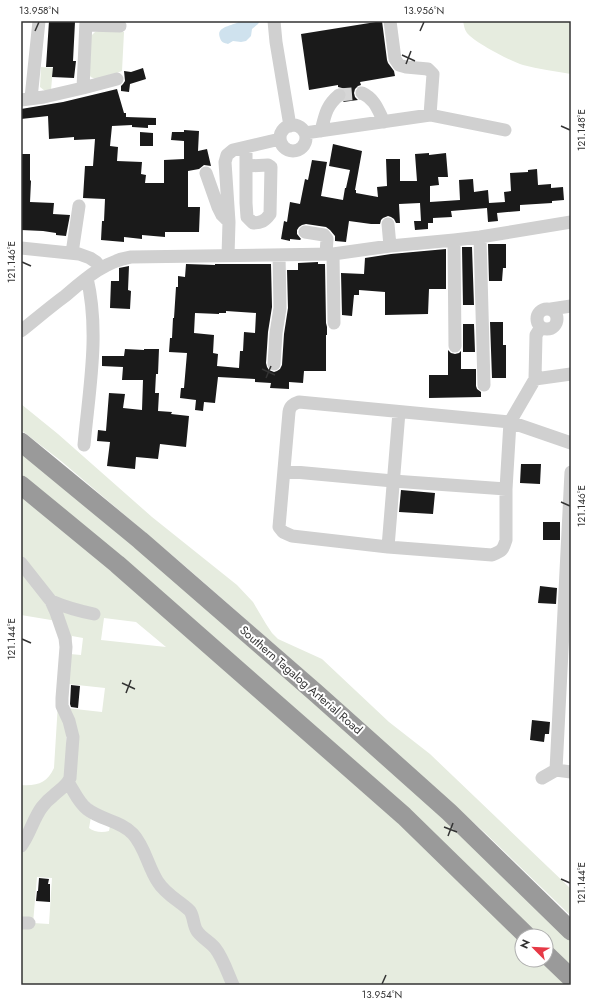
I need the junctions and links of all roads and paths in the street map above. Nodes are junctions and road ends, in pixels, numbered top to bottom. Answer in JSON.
{"nodes":[{"id":1,"x":39,"y":21,"type":"edge"},
{"id":2,"x":274,"y":21,"type":"edge"},
{"id":3,"x":390,"y":21,"type":"edge"},
{"id":4,"x":86,"y":23,"type":"edge"},
{"id":5,"x":120,"y":26,"type":"dead end"},
{"id":6,"x":117,"y":79,"type":"dead end"},
{"id":7,"x":83,"y":88,"type":"junction"},
{"id":8,"x":362,"y":93,"type":"dead end"},
{"id":9,"x":339,"y":95,"type":"dead end"},
{"id":10,"x":26,"y":99,"type":"edge"},
{"id":11,"x":430,"y":115,"type":"junction"},
{"id":12,"x":384,"y":122,"type":"junction"},
{"id":13,"x":290,"y":126,"type":"junction"},
{"id":14,"x":505,"y":130,"type":"dead end"},
{"id":15,"x":321,"y":131,"type":"junction"},
{"id":16,"x":305,"y":133,"type":"junction"},
{"id":17,"x":280,"y":139,"type":"junction"},
{"id":18,"x":246,"y":147,"type":"junction"},
{"id":19,"x":246,"y":166,"type":"junction"},
{"id":20,"x":206,"y":173,"type":"dead end"},
{"id":21,"x":228,"y":203,"type":"junction"},
{"id":22,"x":246,"y":203,"type":"junction"},
{"id":23,"x":79,"y":206,"type":"dead end"},
{"id":24,"x":229,"y":222,"type":"junction"},
{"id":25,"x":571,"y":222,"type":"edge"},
{"id":26,"x":388,"y":224,"type":"dead end"},
{"id":27,"x":305,"y":232,"type":"dead end"},
{"id":28,"x":480,"y":237,"type":"junction"},
{"id":29,"x":454,"y":240,"type":"junction"},
{"id":30,"x":390,"y":246,"type":"junction"},
{"id":31,"x":21,"y":248,"type":"edge"},
{"id":32,"x":72,"y":253,"type":"junction"},
{"id":33,"x":330,"y":254,"type":"junction"},
{"id":34,"x":279,"y":255,"type":"junction"},
{"id":35,"x":228,"y":256,"type":"junction"},
{"id":36,"x":101,"y":268,"type":"junction"},
{"id":37,"x":87,"y":278,"type":"junction"},
{"id":38,"x":571,"y":306,"type":"edge"},
{"id":39,"x":334,"y":323,"type":"dead end"},
{"id":40,"x":21,"y":331,"type":"edge"},
{"id":41,"x":455,"y":346,"type":"dead end"},
{"id":42,"x":274,"y":364,"type":"dead end"},
{"id":43,"x":571,"y":374,"type":"edge"},
{"id":44,"x":535,"y":379,"type":"junction"},
{"id":45,"x":484,"y":385,"type":"dead end"},
{"id":46,"x":399,"y":412,"type":"junction"},
{"id":47,"x":510,"y":422,"type":"junction"},
{"id":48,"x":21,"y":442,"type":"edge"},
{"id":49,"x":571,"y":443,"type":"edge"},
{"id":50,"x":84,"y":445,"type":"dead end"},
{"id":51,"x":284,"y":470,"type":"junction"},
{"id":52,"x":571,"y":472,"type":"edge"},
{"id":53,"x":393,"y":481,"type":"junction"},
{"id":54,"x":21,"y":485,"type":"edge"},
{"id":55,"x":506,"y":489,"type":"junction"},
{"id":56,"x":388,"y":547,"type":"junction"},
{"id":57,"x":21,"y":563,"type":"edge"},
{"id":58,"x":568,"y":597,"type":"edge"},
{"id":59,"x":51,"y":601,"type":"junction"},
{"id":60,"x":94,"y":614,"type":"dead end"},
{"id":61,"x":556,"y":770,"type":"junction"},
{"id":62,"x":571,"y":772,"type":"edge"},
{"id":63,"x":542,"y":778,"type":"dead end"},
{"id":64,"x":68,"y":782,"type":"junction"},
{"id":65,"x":21,"y":846,"type":"edge"},
{"id":66,"x":519,"y":928,"type":"edge"},
{"id":67,"x":571,"y":931,"type":"edge"},
{"id":68,"x":554,"y":962,"type":"edge"},
{"id":69,"x":571,"y":978,"type":"edge"},
{"id":70,"x":233,"y":985,"type":"edge"}],
"edges":[{"from":1,"to":10,"type":"street"},
{"from":2,"to":13,"type":"street"},
{"from":3,"to":11,"type":"street"},
{"from":4,"to":5,"type":"street"},
{"from":4,"to":7,"type":"street"},
{"from":6,"to":7,"type":"street"},
{"from":7,"to":10,"type":"street"},
{"from":8,"to":12,"type":"street"},
{"from":9,"to":15,"type":"street"},
{"from":11,"to":12,"type":"street"},
{"from":11,"to":14,"type":"street"},
{"from":12,"to":15,"type":"street"},
{"from":13,"to":16,"type":"street"},
{"from":13,"to":17,"type":"street"},
{"from":15,"to":16,"type":"street"},
{"from":16,"to":17,"type":"street"},
{"from":17,"to":18,"type":"street"},
{"from":18,"to":19,"type":"street"},
{"from":18,"to":21,"type":"street"},
{"from":19,"to":22,"type":"street"},
{"from":19,"to":22,"type":"street"},
{"from":20,"to":24,"type":"street"},
{"from":21,"to":22,"type":"street"},
{"from":21,"to":24,"type":"street"},
{"from":23,"to":32,"type":"street"},
{"from":24,"to":35,"type":"street"},
{"from":25,"to":28,"type":"street"},
{"from":26,"to":30,"type":"street"},
{"from":27,"to":33,"type":"street"},
{"from":28,"to":29,"type":"street"},
{"from":28,"to":45,"type":"street"},
{"from":29,"to":30,"type":"street"},
{"from":29,"to":41,"type":"street"},
{"from":30,"to":33,"type":"street"},
{"from":31,"to":32,"type":"street"},
{"from":32,"to":36,"type":"street"},
{"from":33,"to":34,"type":"street"},
{"from":33,"to":39,"type":"street"},
{"from":34,"to":35,"type":"street"},
{"from":34,"to":42,"type":"street"},
{"from":35,"to":36,"type":"street"},
{"from":36,"to":37,"type":"street"},
{"from":37,"to":40,"type":"street"},
{"from":37,"to":50,"type":"street"},
{"from":38,"to":44,"type":"street"},
{"from":43,"to":44,"type":"street"},
{"from":44,"to":47,"type":"street"},
{"from":46,"to":47,"type":"street"},
{"from":46,"to":51,"type":"street"},
{"from":46,"to":53,"type":"street"},
{"from":47,"to":49,"type":"street"},
{"from":47,"to":55,"type":"street"},
{"from":48,"to":67,"type":"highway","name":"Southern Tagalog Arterial Road"},
{"from":51,"to":53,"type":"street"},
{"from":51,"to":56,"type":"street"},
{"from":52,"to":58,"type":"street"},
{"from":53,"to":55,"type":"street"},
{"from":53,"to":56,"type":"street"},
{"from":54,"to":66,"type":"highway"},
{"from":55,"to":56,"type":"street"},
{"from":57,"to":59,"type":"street"},
{"from":58,"to":61,"type":"street"},
{"from":59,"to":60,"type":"street"},
{"from":59,"to":64,"type":"street"},
{"from":61,"to":62,"type":"street"},
{"from":61,"to":63,"type":"street"},
{"from":64,"to":65,"type":"street"},
{"from":64,"to":70,"type":"street"},
{"from":68,"to":69,"type":"highway"}]}
